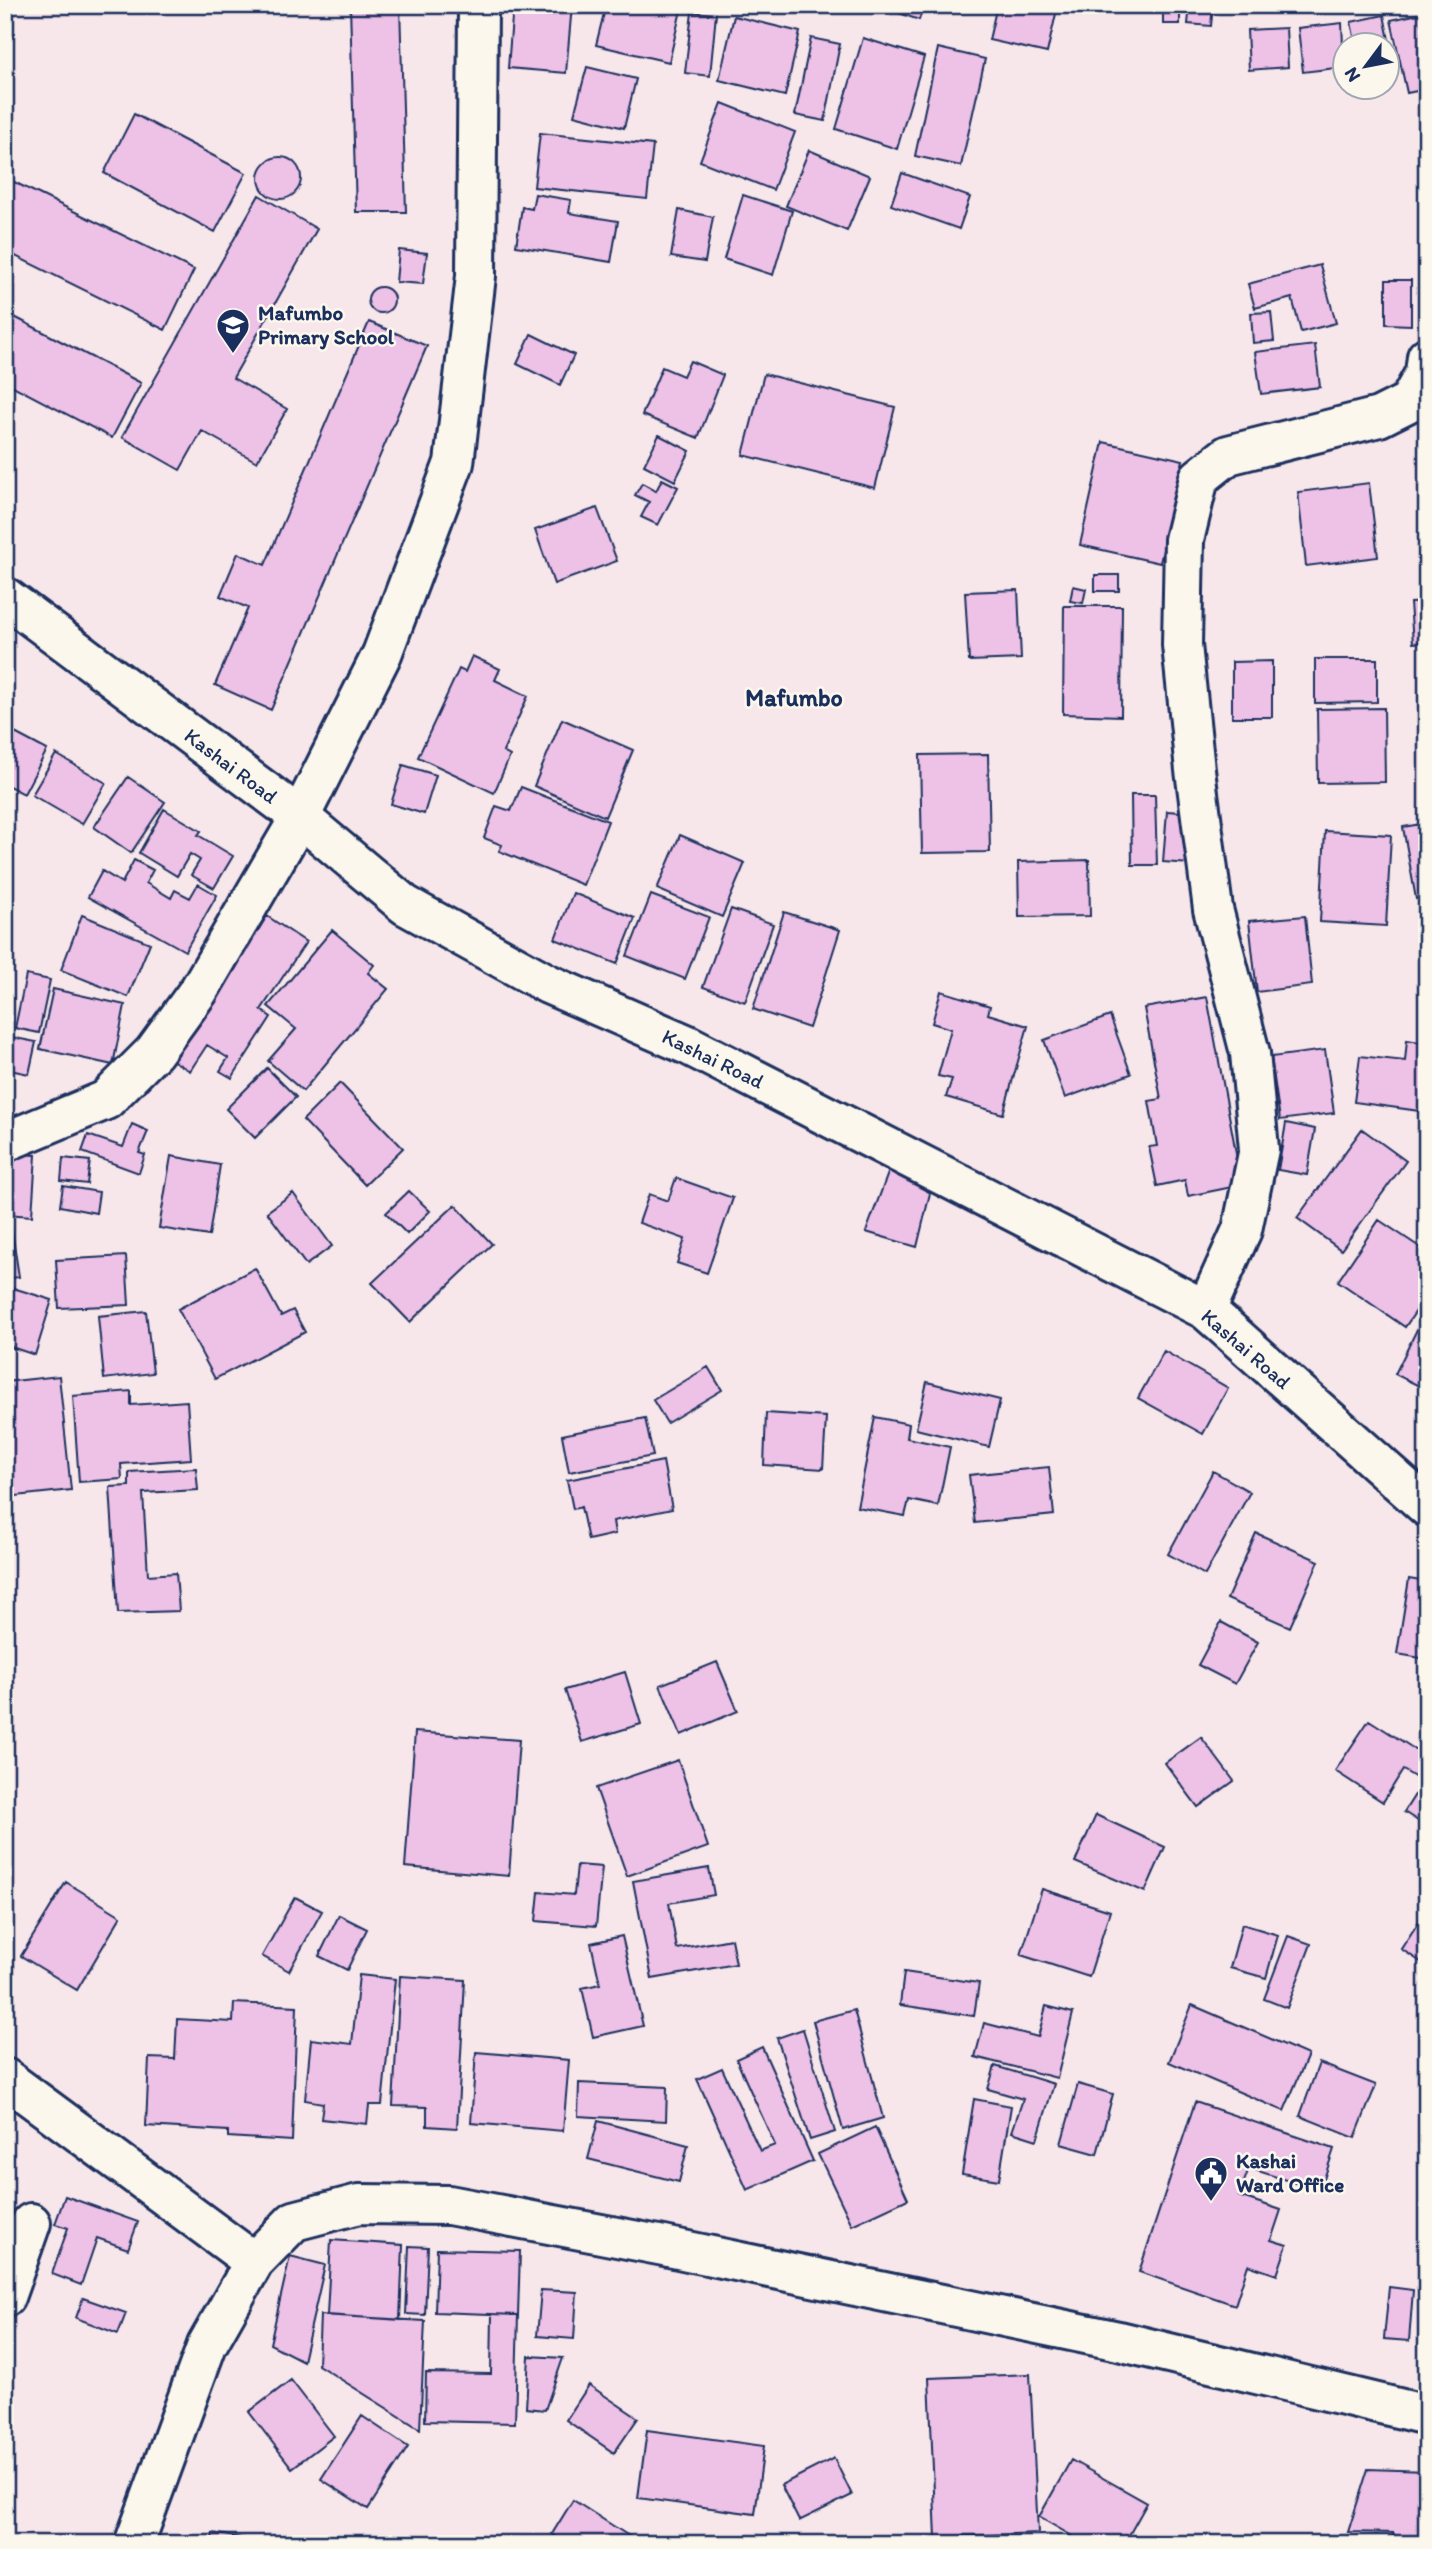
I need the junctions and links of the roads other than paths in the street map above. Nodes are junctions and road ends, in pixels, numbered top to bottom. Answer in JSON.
{"nodes":[{"id":1,"x":478,"y":5,"type":"edge"},
{"id":2,"x":1427,"y":357,"type":"edge"},
{"id":3,"x":5,"y":597,"type":"edge"},
{"id":4,"x":300,"y":817,"type":"junction"},
{"id":5,"x":5,"y":1142,"type":"edge"},
{"id":6,"x":1206,"y":1310,"type":"junction"},
{"id":7,"x":1427,"y":1507,"type":"edge"},
{"id":8,"x":5,"y":2078,"type":"edge"},
{"id":9,"x":30,"y":2223,"type":"dead end"},
{"id":10,"x":254,"y":2262,"type":"junction"},
{"id":11,"x":5,"y":2297,"type":"edge"},
{"id":12,"x":1427,"y":2415,"type":"edge"},
{"id":13,"x":134,"y":2544,"type":"edge"}],
"edges":[{"from":1,"to":4,"type":"street"},
{"from":2,"to":6,"type":"street"},
{"from":3,"to":4,"type":"street","name":"Kashai Road"},
{"from":4,"to":5,"type":"street"},
{"from":4,"to":6,"type":"street","name":"Kashai Road"},
{"from":6,"to":7,"type":"street","name":"Kashai Road"},
{"from":8,"to":10,"type":"street"},
{"from":9,"to":11,"type":"street"},
{"from":10,"to":12,"type":"street"},
{"from":10,"to":13,"type":"street"}]}
